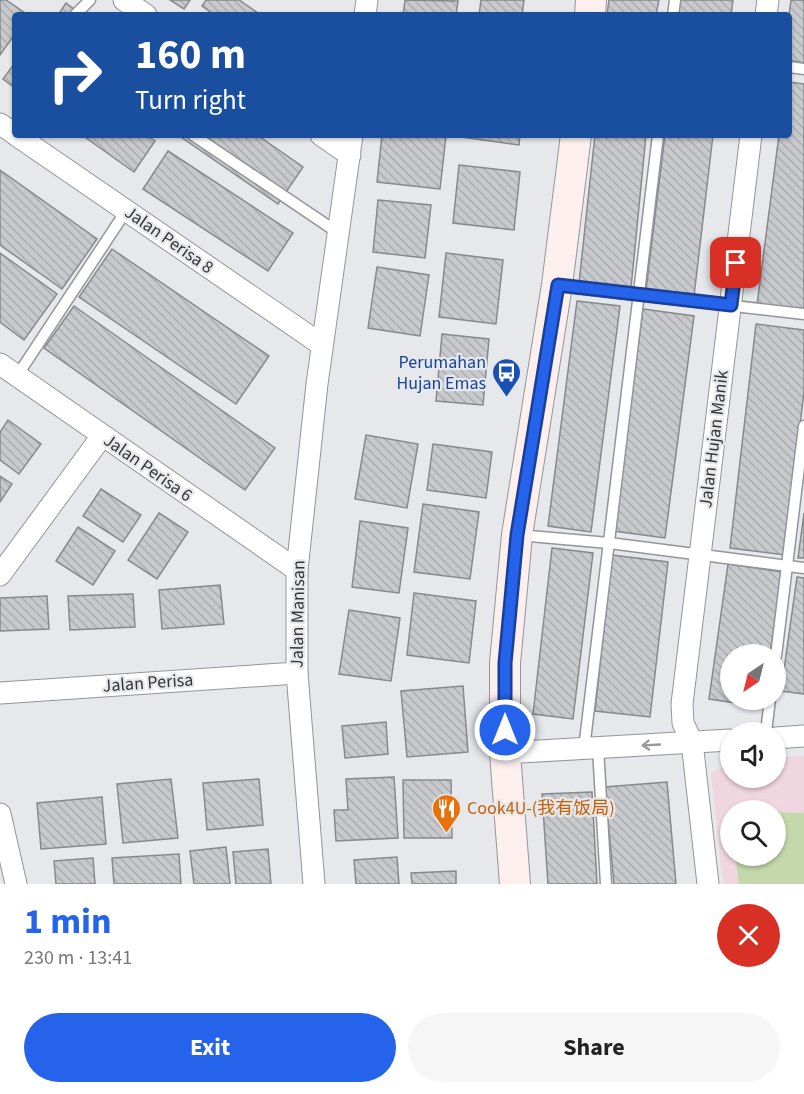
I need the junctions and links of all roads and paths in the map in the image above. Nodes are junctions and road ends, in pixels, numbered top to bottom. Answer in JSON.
{"nodes":[{"id":1,"x":90,"y":0,"type":"edge"},
{"id":2,"x":124,"y":0,"type":"edge"},
{"id":3,"x":78,"y":12,"type":"edge"},
{"id":4,"x":142,"y":12,"type":"edge"},
{"id":5,"x":20,"y":138,"type":"edge"},
{"id":6,"x":197,"y":138,"type":"edge"},
{"id":7,"x":330,"y":138,"type":"edge"},
{"id":8,"x":576,"y":138,"type":"edge"},
{"id":9,"x":658,"y":138,"type":"edge"},
{"id":10,"x":751,"y":138,"type":"edge"},
{"id":11,"x":351,"y":145,"type":"edge"},
{"id":12,"x":126,"y":210,"type":"junction"},
{"id":13,"x":337,"y":232,"type":"junction"},
{"id":14,"x":558,"y":285,"type":"junction"},
{"id":15,"x":639,"y":296,"type":"junction"},
{"id":16,"x":731,"y":305,"type":"junction"},
{"id":17,"x":804,"y":314,"type":"edge"},
{"id":18,"x":322,"y":345,"type":"junction"},
{"id":19,"x":0,"y":364,"type":"edge"},
{"id":20,"x":17,"y":376,"type":"junction"},
{"id":21,"x":804,"y":426,"type":"edge"},
{"id":22,"x":102,"y":436,"type":"junction"},
{"id":23,"x":517,"y":535,"type":"junction"},
{"id":24,"x":609,"y":543,"type":"junction"},
{"id":25,"x":700,"y":555,"type":"junction"},
{"id":26,"x":787,"y":565,"type":"junction"},
{"id":27,"x":804,"y":567,"type":"edge"},
{"id":28,"x":297,"y":570,"type":"junction"},
{"id":29,"x":0,"y":575,"type":"edge"},
{"id":30,"x":777,"y":644,"type":"edge"},
{"id":31,"x":297,"y":673,"type":"junction"},
{"id":32,"x":0,"y":693,"type":"edge"},
{"id":33,"x":804,"y":736,"type":"edge"},
{"id":34,"x":786,"y":737,"type":"edge"},
{"id":35,"x":720,"y":741,"type":"edge"},
{"id":36,"x":692,"y":742,"type":"junction"},
{"id":37,"x":591,"y":748,"type":"junction"},
{"id":38,"x":505,"y":753,"type":"junction"},
{"id":39,"x":0,"y":814,"type":"edge"},
{"id":40,"x":16,"y":884,"type":"edge"},
{"id":41,"x":314,"y":884,"type":"edge"},
{"id":42,"x":515,"y":884,"type":"edge"},
{"id":43,"x":606,"y":884,"type":"edge"},
{"id":44,"x":708,"y":884,"type":"edge"}],
"edges":[{"from":1,"to":3,"type":"lane"},
{"from":2,"to":4,"type":"street"},
{"from":5,"to":12,"type":"street","name":"Jalan Perisa 8"},
{"from":6,"to":13,"type":"lane"},
{"from":7,"to":11,"type":"street"},
{"from":8,"to":14,"type":"street"},
{"from":9,"to":15,"type":"lane"},
{"from":10,"to":16,"type":"street","name":"Jalan Hujan Manik"},
{"from":11,"to":13,"type":"street","name":"Jalan Manisan"},
{"from":12,"to":18,"type":"street","name":"Jalan Perisa 8"},
{"from":12,"to":20,"type":"lane"},
{"from":13,"to":18,"type":"street","name":"Jalan Manisan"},
{"from":14,"to":15,"type":"lane"},
{"from":14,"to":23,"type":"street"},
{"from":15,"to":16,"type":"lane"},
{"from":15,"to":24,"type":"lane"},
{"from":16,"to":17,"type":"lane"},
{"from":16,"to":25,"type":"street","name":"Jalan Hujan Manik"},
{"from":18,"to":28,"type":"street","name":"Jalan Manisan"},
{"from":19,"to":20,"type":"street","name":"Jalan Perisa 6"},
{"from":20,"to":22,"type":"street","name":"Jalan Perisa 6"},
{"from":21,"to":26,"type":"lane"},
{"from":22,"to":28,"type":"street","name":"Jalan Perisa 6"},
{"from":22,"to":29,"type":"street"},
{"from":23,"to":24,"type":"lane"},
{"from":23,"to":38,"type":"street"},
{"from":24,"to":25,"type":"lane"},
{"from":24,"to":37,"type":"lane"},
{"from":25,"to":26,"type":"lane"},
{"from":25,"to":36,"type":"street","name":"Jalan Hujan Manik"},
{"from":26,"to":27,"type":"lane"},
{"from":26,"to":30,"type":"lane"},
{"from":28,"to":31,"type":"street","name":"Jalan Manisan"},
{"from":31,"to":32,"type":"street","name":"Jalan Perisa"},
{"from":31,"to":41,"type":"street","name":"Jalan Manisan"},
{"from":33,"to":34,"type":"street"},
{"from":35,"to":36,"type":"street"},
{"from":36,"to":37,"type":"street","one_way":true},
{"from":36,"to":44,"type":"street","name":"Jalan Hujan Manik"},
{"from":37,"to":38,"type":"street"},
{"from":37,"to":43,"type":"lane"},
{"from":38,"to":42,"type":"street"},
{"from":39,"to":40,"type":"street"}]}
